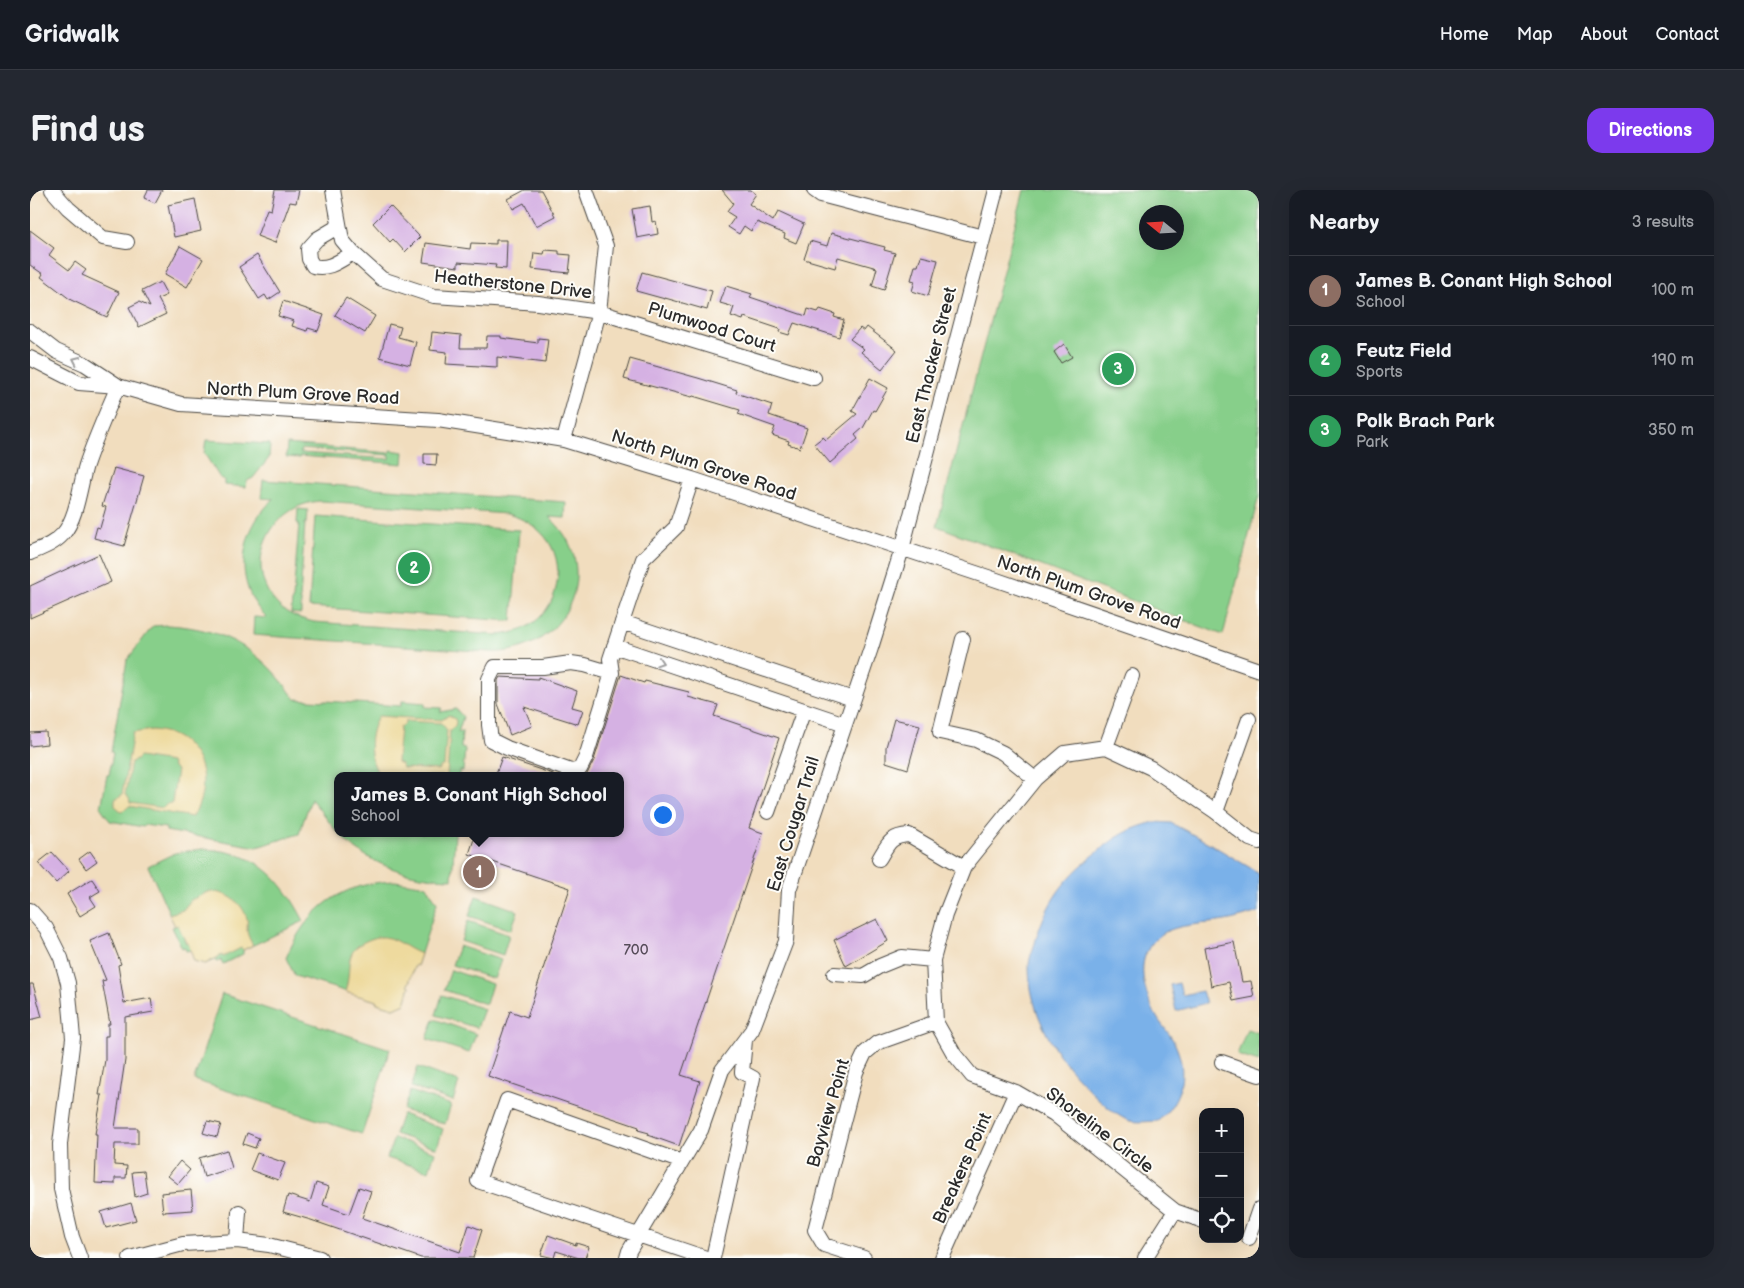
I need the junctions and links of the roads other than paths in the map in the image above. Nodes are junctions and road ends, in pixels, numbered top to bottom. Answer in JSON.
{"nodes":[{"id":1,"x":52,"y":190,"type":"edge"},
{"id":2,"x":333,"y":190,"type":"edge"},
{"id":3,"x":586,"y":190,"type":"edge"},
{"id":4,"x":814,"y":190,"type":"edge"},
{"id":5,"x":996,"y":190,"type":"edge"},
{"id":6,"x":339,"y":226,"type":"junction"},
{"id":7,"x":983,"y":237,"type":"junction"},
{"id":8,"x":126,"y":242,"type":"dead end"},
{"id":9,"x":352,"y":253,"type":"junction"},
{"id":10,"x":599,"y":312,"type":"junction"},
{"id":11,"x":30,"y":331,"type":"edge"},
{"id":12,"x":30,"y":358,"type":"edge"},
{"id":13,"x":814,"y":378,"type":"dead end"},
{"id":14,"x":118,"y":386,"type":"junction"},
{"id":15,"x":564,"y":440,"type":"junction"},
{"id":16,"x":692,"y":479,"type":"junction"},
{"id":17,"x":902,"y":549,"type":"junction"},
{"id":18,"x":30,"y":553,"type":"edge"},
{"id":19,"x":622,"y":622,"type":"junction"},
{"id":20,"x":963,"y":639,"type":"dead end"},
{"id":21,"x":614,"y":646,"type":"junction"},
{"id":22,"x":1259,"y":670,"type":"edge"},
{"id":23,"x":612,"y":673,"type":"junction"},
{"id":24,"x":1132,"y":676,"type":"dead end"},
{"id":25,"x":853,"y":699,"type":"junction"},
{"id":26,"x":804,"y":710,"type":"junction"},
{"id":27,"x":1249,"y":719,"type":"dead end"},
{"id":28,"x":845,"y":724,"type":"junction"},
{"id":29,"x":1106,"y":747,"type":"junction"},
{"id":30,"x":1035,"y":779,"type":"junction"},
{"id":31,"x":768,"y":812,"type":"dead end"},
{"id":32,"x":1216,"y":812,"type":"junction"},
{"id":33,"x":1259,"y":842,"type":"edge"},
{"id":34,"x":879,"y":859,"type":"dead end"},
{"id":35,"x":964,"y":867,"type":"junction"},
{"id":36,"x":30,"y":910,"type":"edge"},
{"id":37,"x":933,"y":960,"type":"junction"},
{"id":38,"x":834,"y":974,"type":"dead end"},
{"id":39,"x":936,"y":1022,"type":"junction"},
{"id":40,"x":745,"y":1039,"type":"junction"},
{"id":41,"x":1222,"y":1062,"type":"dead end"},
{"id":42,"x":1259,"y":1074,"type":"edge"},
{"id":43,"x":1016,"y":1092,"type":"junction"},
{"id":44,"x":682,"y":1162,"type":"junction"},
{"id":45,"x":1259,"y":1209,"type":"edge"},
{"id":46,"x":1174,"y":1211,"type":"junction"},
{"id":47,"x":239,"y":1212,"type":"dead end"},
{"id":48,"x":1199,"y":1220,"type":"edge"},
{"id":49,"x":639,"y":1235,"type":"junction"},
{"id":50,"x":1249,"y":1238,"type":"edge"},
{"id":51,"x":237,"y":1241,"type":"junction"},
{"id":52,"x":80,"y":1258,"type":"edge"},
{"id":53,"x":130,"y":1258,"type":"edge"},
{"id":54,"x":320,"y":1258,"type":"edge"},
{"id":55,"x":627,"y":1258,"type":"edge"},
{"id":56,"x":706,"y":1258,"type":"edge"},
{"id":57,"x":713,"y":1258,"type":"edge"},
{"id":58,"x":864,"y":1258,"type":"edge"},
{"id":59,"x":942,"y":1258,"type":"edge"},
{"id":60,"x":1145,"y":1258,"type":"edge"}],
"edges":[{"from":1,"to":8,"type":"street"},
{"from":2,"to":6,"type":"street","name":"Heatherstone Drive"},
{"from":3,"to":10,"type":"street"},
{"from":4,"to":7,"type":"street"},
{"from":5,"to":7,"type":"street","name":"East Thacker Street"},
{"from":6,"to":9,"type":"street","name":"Heatherstone Drive"},
{"from":6,"to":9,"type":"street"},
{"from":7,"to":17,"type":"street","name":"East Thacker Street"},
{"from":9,"to":10,"type":"street","name":"Heatherstone Drive"},
{"from":10,"to":13,"type":"street","name":"Plumwood Court"},
{"from":10,"to":15,"type":"street"},
{"from":14,"to":11,"type":"street","name":"North Plum Grove Road","one_way":true},
{"from":12,"to":14,"type":"street","name":"North Plum Grove Road"},
{"from":14,"to":15,"type":"street","name":"North Plum Grove Road"},
{"from":14,"to":18,"type":"street"},
{"from":15,"to":16,"type":"street","name":"North Plum Grove Road"},
{"from":16,"to":17,"type":"street","name":"North Plum Grove Road"},
{"from":16,"to":19,"type":"street"},
{"from":17,"to":22,"type":"street","name":"North Plum Grove Road"},
{"from":17,"to":25,"type":"street","name":"East Cougar Trail"},
{"from":19,"to":21,"type":"street"},
{"from":19,"to":25,"type":"street"},
{"from":20,"to":30,"type":"street"},
{"from":21,"to":23,"type":"street"},
{"from":21,"to":26,"type":"street","one_way":true},
{"from":23,"to":23,"type":"street"},
{"from":24,"to":29,"type":"street"},
{"from":25,"to":28,"type":"street","name":"East Cougar Trail"},
{"from":26,"to":28,"type":"street"},
{"from":26,"to":31,"type":"street"},
{"from":27,"to":32,"type":"street"},
{"from":28,"to":40,"type":"street","name":"East Cougar Trail"},
{"from":29,"to":30,"type":"street","name":"Shoreline Circle"},
{"from":29,"to":32,"type":"street"},
{"from":30,"to":35,"type":"street","name":"Shoreline Circle"},
{"from":32,"to":33,"type":"street"},
{"from":34,"to":35,"type":"street"},
{"from":35,"to":37,"type":"street","name":"Shoreline Circle"},
{"from":36,"to":52,"type":"street"},
{"from":37,"to":38,"type":"street"},
{"from":37,"to":39,"type":"street","name":"Shoreline Circle"},
{"from":39,"to":43,"type":"street","name":"Shoreline Circle"},
{"from":39,"to":58,"type":"street","name":"Bayview Point"},
{"from":40,"to":44,"type":"street","name":"East Cougar Trail"},
{"from":40,"to":57,"type":"street"},
{"from":41,"to":42,"type":"street"},
{"from":43,"to":46,"type":"street","name":"Shoreline Circle"},
{"from":43,"to":59,"type":"street","name":"Breakers Point"},
{"from":44,"to":49,"type":"street","name":"East Cougar Trail"},
{"from":44,"to":49,"type":"street"},
{"from":45,"to":50,"type":"street"},
{"from":46,"to":48,"type":"street","name":"Shoreline Circle"},
{"from":46,"to":60,"type":"street"},
{"from":47,"to":51,"type":"street"},
{"from":49,"to":55,"type":"street"},
{"from":49,"to":56,"type":"street"},
{"from":51,"to":53,"type":"street"},
{"from":51,"to":54,"type":"street"}]}
